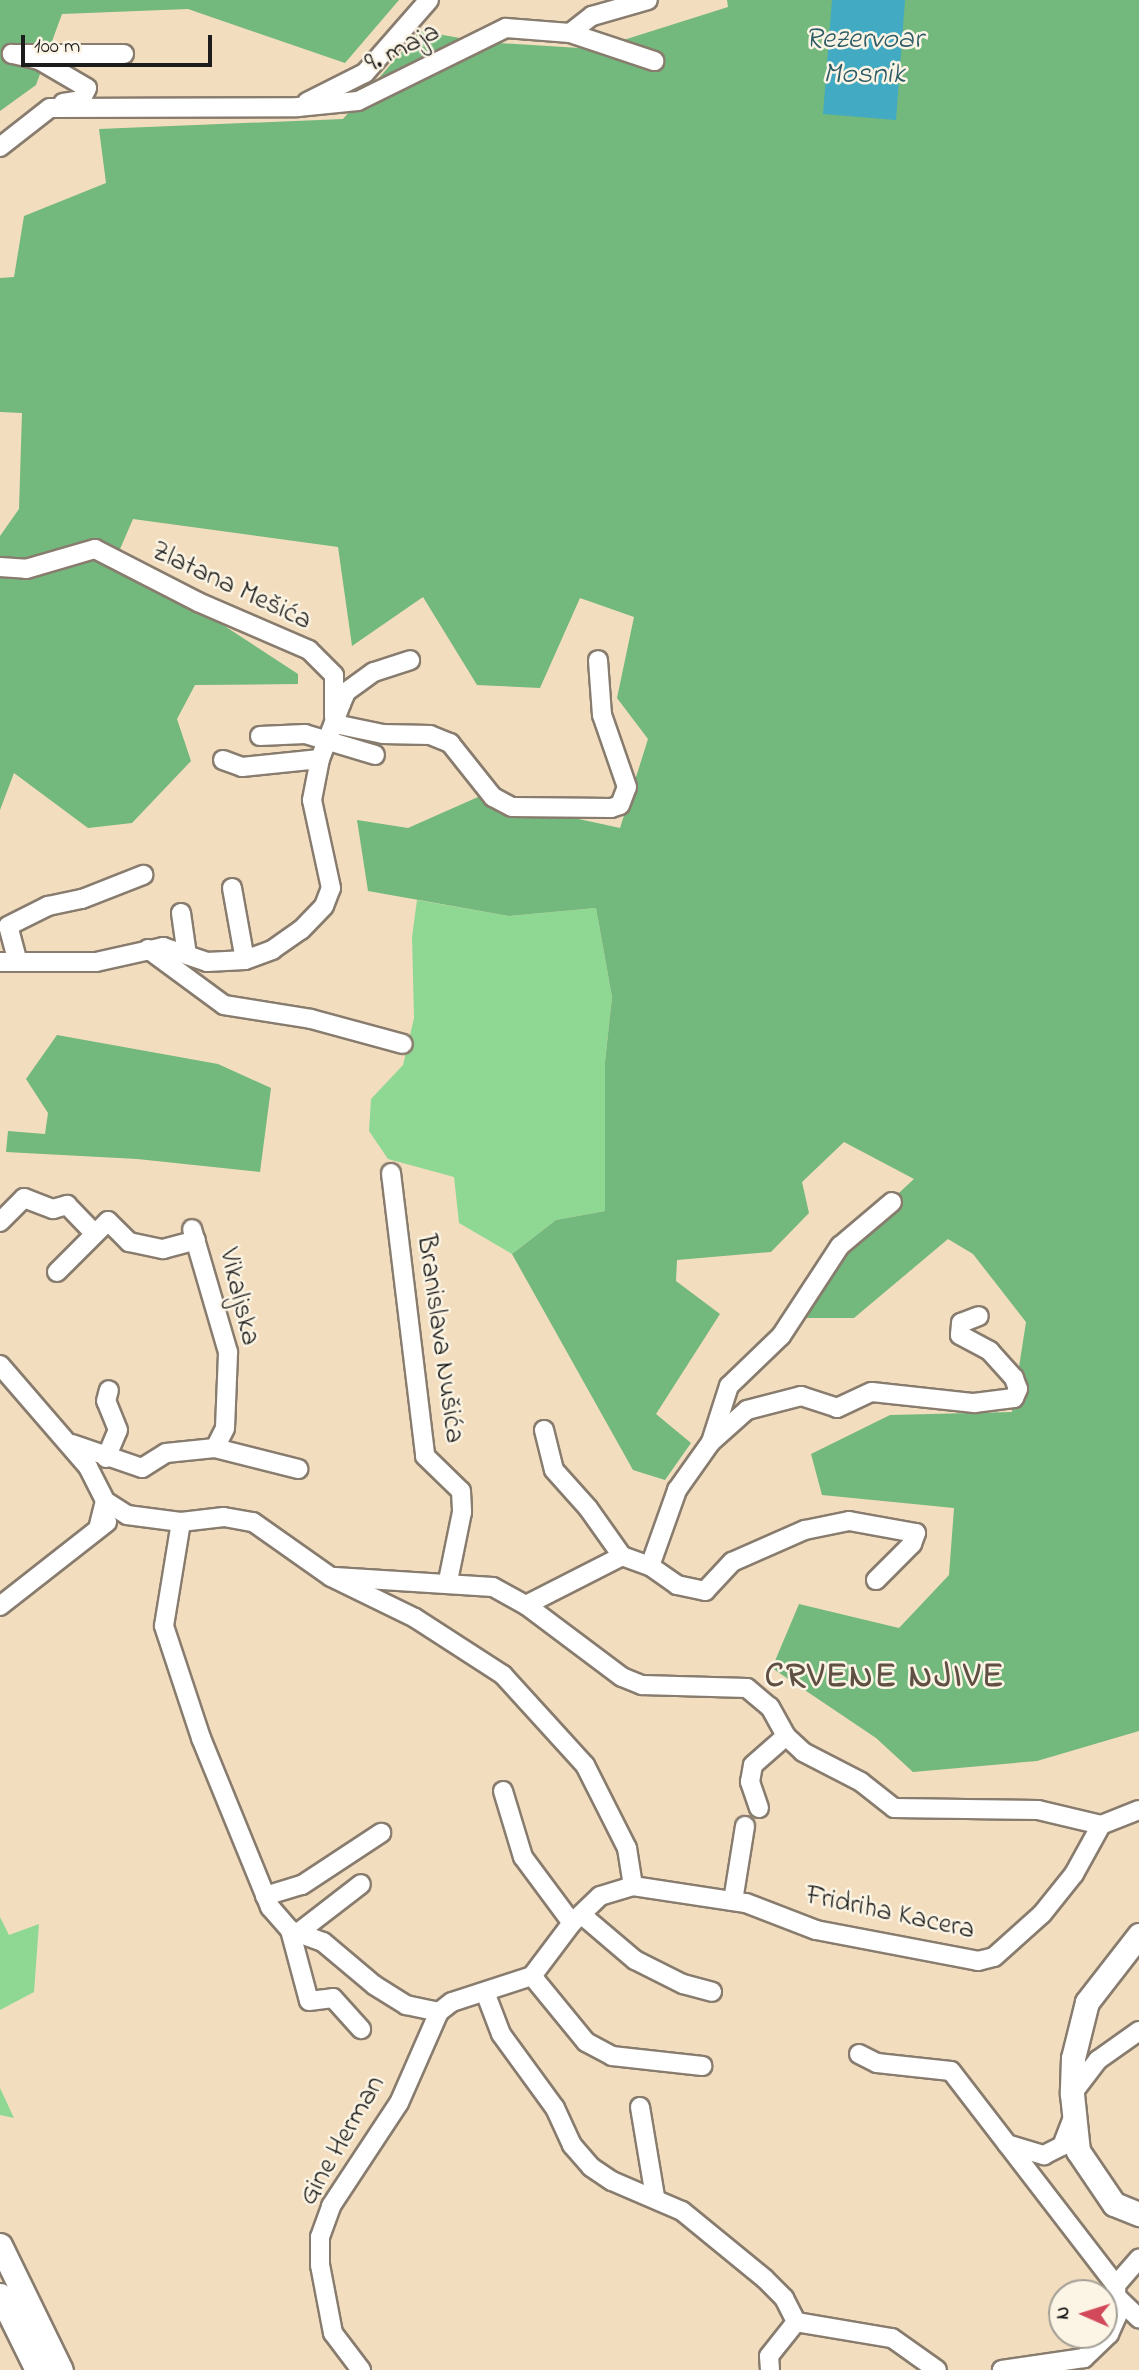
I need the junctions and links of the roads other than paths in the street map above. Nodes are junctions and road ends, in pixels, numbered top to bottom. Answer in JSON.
{"nodes":[{"id":1,"x":429,"y":0,"type":"edge"},
{"id":2,"x":648,"y":0,"type":"edge"},
{"id":3,"x":570,"y":33,"type":"junction"},
{"id":4,"x":124,"y":54,"type":"dead end"},
{"id":5,"x":6,"y":55,"type":"edge"},
{"id":6,"x":654,"y":61,"type":"dead end"},
{"id":7,"x":298,"y":107,"type":"junction"},
{"id":8,"x":50,"y":108,"type":"junction"},
{"id":9,"x":0,"y":147,"type":"edge"},
{"id":10,"x":0,"y":567,"type":"edge"},
{"id":11,"x":410,"y":660,"type":"dead end"},
{"id":12,"x":598,"y":660,"type":"dead end"},
{"id":13,"x":335,"y":724,"type":"junction"},
{"id":14,"x":260,"y":736,"type":"dead end"},
{"id":15,"x":330,"y":742,"type":"junction"},
{"id":16,"x":374,"y":755,"type":"dead end"},
{"id":17,"x":320,"y":759,"type":"junction"},
{"id":18,"x":223,"y":760,"type":"dead end"},
{"id":19,"x":143,"y":875,"type":"dead end"},
{"id":20,"x":232,"y":888,"type":"dead end"},
{"id":21,"x":181,"y":913,"type":"dead end"},
{"id":22,"x":148,"y":949,"type":"junction"},
{"id":23,"x":187,"y":955,"type":"junction"},
{"id":24,"x":245,"y":960,"type":"junction"},
{"id":25,"x":8,"y":961,"type":"edge"},
{"id":26,"x":403,"y":1044,"type":"dead end"},
{"id":27,"x":391,"y":1173,"type":"dead end"},
{"id":28,"x":892,"y":1202,"type":"dead end"},
{"id":29,"x":0,"y":1222,"type":"edge"},
{"id":30,"x":96,"y":1234,"type":"junction"},
{"id":31,"x":57,"y":1272,"type":"dead end"},
{"id":32,"x":979,"y":1316,"type":"dead end"},
{"id":33,"x":0,"y":1365,"type":"edge"},
{"id":34,"x":109,"y":1390,"type":"dead end"},
{"id":35,"x":544,"y":1430,"type":"dead end"},
{"id":36,"x":711,"y":1443,"type":"junction"},
{"id":37,"x":72,"y":1444,"type":"junction"},
{"id":38,"x":215,"y":1448,"type":"junction"},
{"id":39,"x":106,"y":1458,"type":"junction"},
{"id":40,"x":298,"y":1469,"type":"dead end"},
{"id":41,"x":105,"y":1501,"type":"junction"},
{"id":42,"x":127,"y":1515,"type":"junction"},
{"id":43,"x":181,"y":1522,"type":"junction"},
{"id":44,"x":99,"y":1525,"type":"junction"},
{"id":45,"x":622,"y":1556,"type":"junction"},
{"id":46,"x":650,"y":1566,"type":"junction"},
{"id":47,"x":331,"y":1577,"type":"junction"},
{"id":48,"x":876,"y":1580,"type":"dead end"},
{"id":49,"x":448,"y":1581,"type":"junction"},
{"id":50,"x":526,"y":1605,"type":"junction"},
{"id":51,"x":0,"y":1606,"type":"edge"},
{"id":52,"x":786,"y":1736,"type":"junction"},
{"id":53,"x":503,"y":1791,"type":"dead end"},
{"id":54,"x":760,"y":1808,"type":"dead end"},
{"id":55,"x":1139,"y":1810,"type":"edge"},
{"id":56,"x":1101,"y":1825,"type":"junction"},
{"id":57,"x":745,"y":1826,"type":"dead end"},
{"id":58,"x":381,"y":1833,"type":"dead end"},
{"id":59,"x":361,"y":1884,"type":"dead end"},
{"id":60,"x":633,"y":1886,"type":"junction"},
{"id":61,"x":265,"y":1896,"type":"junction"},
{"id":62,"x":733,"y":1901,"type":"junction"},
{"id":63,"x":577,"y":1919,"type":"junction"},
{"id":64,"x":295,"y":1931,"type":"junction"},
{"id":65,"x":1139,"y":1935,"type":"edge"},
{"id":66,"x":532,"y":1976,"type":"junction"},
{"id":67,"x":485,"y":1992,"type":"junction"},
{"id":68,"x":712,"y":1992,"type":"dead end"},
{"id":69,"x":439,"y":2012,"type":"junction"},
{"id":70,"x":361,"y":2029,"type":"dead end"},
{"id":71,"x":1139,"y":2031,"type":"edge"},
{"id":72,"x":859,"y":2054,"type":"dead end"},
{"id":73,"x":702,"y":2066,"type":"dead end"},
{"id":74,"x":1072,"y":2094,"type":"junction"},
{"id":75,"x":640,"y":2108,"type":"dead end"},
{"id":76,"x":1072,"y":2120,"type":"junction"},
{"id":77,"x":1006,"y":2144,"type":"junction"},
{"id":78,"x":655,"y":2196,"type":"junction"},
{"id":79,"x":1139,"y":2214,"type":"edge"},
{"id":80,"x":0,"y":2245,"type":"edge"},
{"id":81,"x":1139,"y":2259,"type":"edge"},
{"id":82,"x":1107,"y":2279,"type":"edge"},
{"id":83,"x":1118,"y":2290,"type":"edge"},
{"id":84,"x":1118,"y":2293,"type":"edge"},
{"id":85,"x":0,"y":2295,"type":"edge"},
{"id":86,"x":1139,"y":2318,"type":"edge"},
{"id":87,"x":796,"y":2322,"type":"junction"},
{"id":88,"x":1093,"y":2349,"type":"edge"},
{"id":89,"x":37,"y":2370,"type":"edge"},
{"id":90,"x":61,"y":2370,"type":"edge"},
{"id":91,"x":361,"y":2370,"type":"edge"},
{"id":92,"x":770,"y":2370,"type":"edge"},
{"id":93,"x":937,"y":2370,"type":"edge"},
{"id":94,"x":1002,"y":2370,"type":"edge"}],
"edges":[{"from":1,"to":7,"type":"street","name":"9. maja"},
{"from":2,"to":3,"type":"street"},
{"from":3,"to":6,"type":"street","name":"9. maja"},
{"from":3,"to":7,"type":"street","name":"9. maja"},
{"from":4,"to":5,"type":"street"},
{"from":5,"to":8,"type":"street"},
{"from":7,"to":8,"type":"street","name":"9. maja"},
{"from":8,"to":9,"type":"street"},
{"from":10,"to":13,"type":"street","name":"Zlatana Mešića"},
{"from":11,"to":13,"type":"street","name":"Zlatana Mešića"},
{"from":12,"to":13,"type":"street"},
{"from":13,"to":15,"type":"street","name":"Zlatana Mešića"},
{"from":14,"to":15,"type":"street"},
{"from":15,"to":16,"type":"street"},
{"from":15,"to":17,"type":"street","name":"Zlatana Mešića"},
{"from":17,"to":18,"type":"street"},
{"from":17,"to":24,"type":"street","name":"Zlatana Mešića"},
{"from":19,"to":25,"type":"street","name":"Zlatana Mešića"},
{"from":20,"to":24,"type":"street"},
{"from":21,"to":23,"type":"street"},
{"from":22,"to":23,"type":"street","name":"Zlatana Mešića"},
{"from":22,"to":25,"type":"street","name":"Zlatana Mešića"},
{"from":22,"to":26,"type":"street"},
{"from":23,"to":24,"type":"street","name":"Zlatana Mešića"},
{"from":27,"to":49,"type":"street","name":"Branislava Nušića"},
{"from":28,"to":36,"type":"street"},
{"from":29,"to":30,"type":"street"},
{"from":30,"to":31,"type":"street"},
{"from":30,"to":38,"type":"street","name":"Vikaljska"},
{"from":32,"to":36,"type":"street"},
{"from":33,"to":37,"type":"street"},
{"from":34,"to":39,"type":"street"},
{"from":35,"to":45,"type":"street"},
{"from":36,"to":46,"type":"street"},
{"from":37,"to":39,"type":"street"},
{"from":37,"to":41,"type":"street"},
{"from":38,"to":39,"type":"street"},
{"from":38,"to":40,"type":"street"},
{"from":41,"to":42,"type":"street"},
{"from":41,"to":44,"type":"street"},
{"from":42,"to":43,"type":"street"},
{"from":42,"to":44,"type":"street"},
{"from":43,"to":47,"type":"street"},
{"from":43,"to":61,"type":"street","name":"Gine Herman"},
{"from":44,"to":51,"type":"street"},
{"from":45,"to":46,"type":"street"},
{"from":45,"to":50,"type":"street"},
{"from":46,"to":48,"type":"street"},
{"from":47,"to":49,"type":"street"},
{"from":47,"to":60,"type":"street"},
{"from":49,"to":50,"type":"street"},
{"from":50,"to":52,"type":"street"},
{"from":52,"to":54,"type":"street"},
{"from":52,"to":56,"type":"street"},
{"from":53,"to":63,"type":"street"},
{"from":55,"to":56,"type":"street"},
{"from":56,"to":62,"type":"street","name":"Fridriha Kacera"},
{"from":57,"to":62,"type":"street"},
{"from":58,"to":61,"type":"street"},
{"from":59,"to":64,"type":"street"},
{"from":60,"to":62,"type":"street","name":"Fridriha Kacera"},
{"from":60,"to":63,"type":"street"},
{"from":61,"to":64,"type":"street","name":"Gine Herman"},
{"from":63,"to":66,"type":"street"},
{"from":63,"to":68,"type":"street"},
{"from":64,"to":69,"type":"street","name":"Gine Herman"},
{"from":64,"to":70,"type":"street","name":"Gine Herman"},
{"from":65,"to":74,"type":"main road"},
{"from":66,"to":67,"type":"street"},
{"from":66,"to":73,"type":"street"},
{"from":67,"to":69,"type":"street"},
{"from":67,"to":78,"type":"street"},
{"from":69,"to":91,"type":"street","name":"Gine Herman"},
{"from":71,"to":74,"type":"street"},
{"from":72,"to":77,"type":"street"},
{"from":74,"to":76,"type":"main road"},
{"from":75,"to":78,"type":"street"},
{"from":76,"to":77,"type":"street"},
{"from":76,"to":79,"type":"main road"},
{"from":77,"to":82,"type":"street"},
{"from":78,"to":87,"type":"street"},
{"from":80,"to":90,"type":"main road"},
{"from":81,"to":83,"type":"street"},
{"from":84,"to":86,"type":"street"},
{"from":85,"to":89,"type":"main road"},
{"from":87,"to":92,"type":"street"},
{"from":87,"to":93,"type":"street"},
{"from":88,"to":94,"type":"street"}]}
